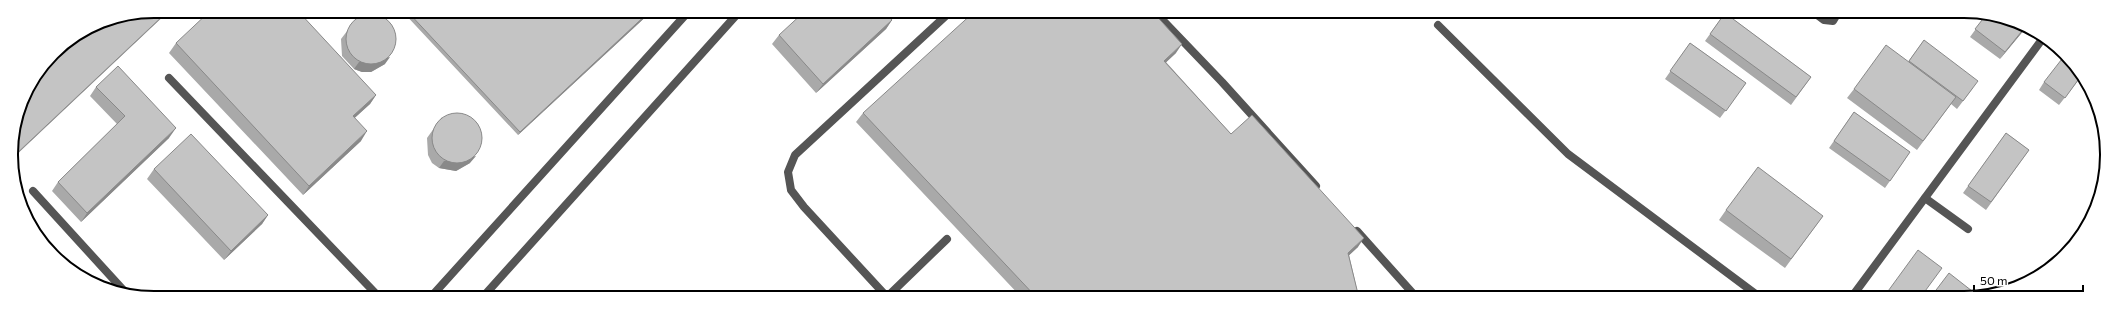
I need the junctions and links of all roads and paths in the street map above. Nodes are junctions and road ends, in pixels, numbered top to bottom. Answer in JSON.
{"nodes":[{"id":1,"x":683,"y":18,"type":"edge"},
{"id":2,"x":734,"y":18,"type":"edge"},
{"id":3,"x":942,"y":18,"type":"edge"},
{"id":4,"x":1161,"y":18,"type":"edge"},
{"id":5,"x":1821,"y":18,"type":"edge"},
{"id":6,"x":1835,"y":18,"type":"edge"},
{"id":7,"x":1438,"y":25,"type":"dead end"},
{"id":8,"x":2040,"y":42,"type":"edge"},
{"id":9,"x":169,"y":78,"type":"dead end"},
{"id":10,"x":34,"y":191,"type":"dead end"},
{"id":11,"x":1322,"y":193,"type":"edge"},
{"id":12,"x":1925,"y":198,"type":"junction"},
{"id":13,"x":1349,"y":222,"type":"edge"},
{"id":14,"x":1968,"y":229,"type":"dead end"},
{"id":15,"x":947,"y":239,"type":"dead end"},
{"id":16,"x":120,"y":286,"type":"edge"},
{"id":17,"x":373,"y":291,"type":"edge"},
{"id":18,"x":436,"y":291,"type":"edge"},
{"id":19,"x":488,"y":291,"type":"edge"},
{"id":20,"x":882,"y":291,"type":"edge"},
{"id":21,"x":893,"y":291,"type":"edge"},
{"id":22,"x":1411,"y":291,"type":"edge"},
{"id":23,"x":1752,"y":291,"type":"edge"},
{"id":24,"x":1856,"y":291,"type":"edge"}],
"edges":[{"from":1,"to":18,"type":"street"},
{"from":2,"to":19,"type":"street"},
{"from":3,"to":20,"type":"street"},
{"from":4,"to":11,"type":"street"},
{"from":5,"to":6,"type":"street"},
{"from":7,"to":23,"type":"street"},
{"from":8,"to":12,"type":"street"},
{"from":9,"to":17,"type":"street"},
{"from":10,"to":16,"type":"street"},
{"from":12,"to":14,"type":"street"},
{"from":12,"to":24,"type":"street"},
{"from":13,"to":22,"type":"street"},
{"from":15,"to":21,"type":"street"}]}
